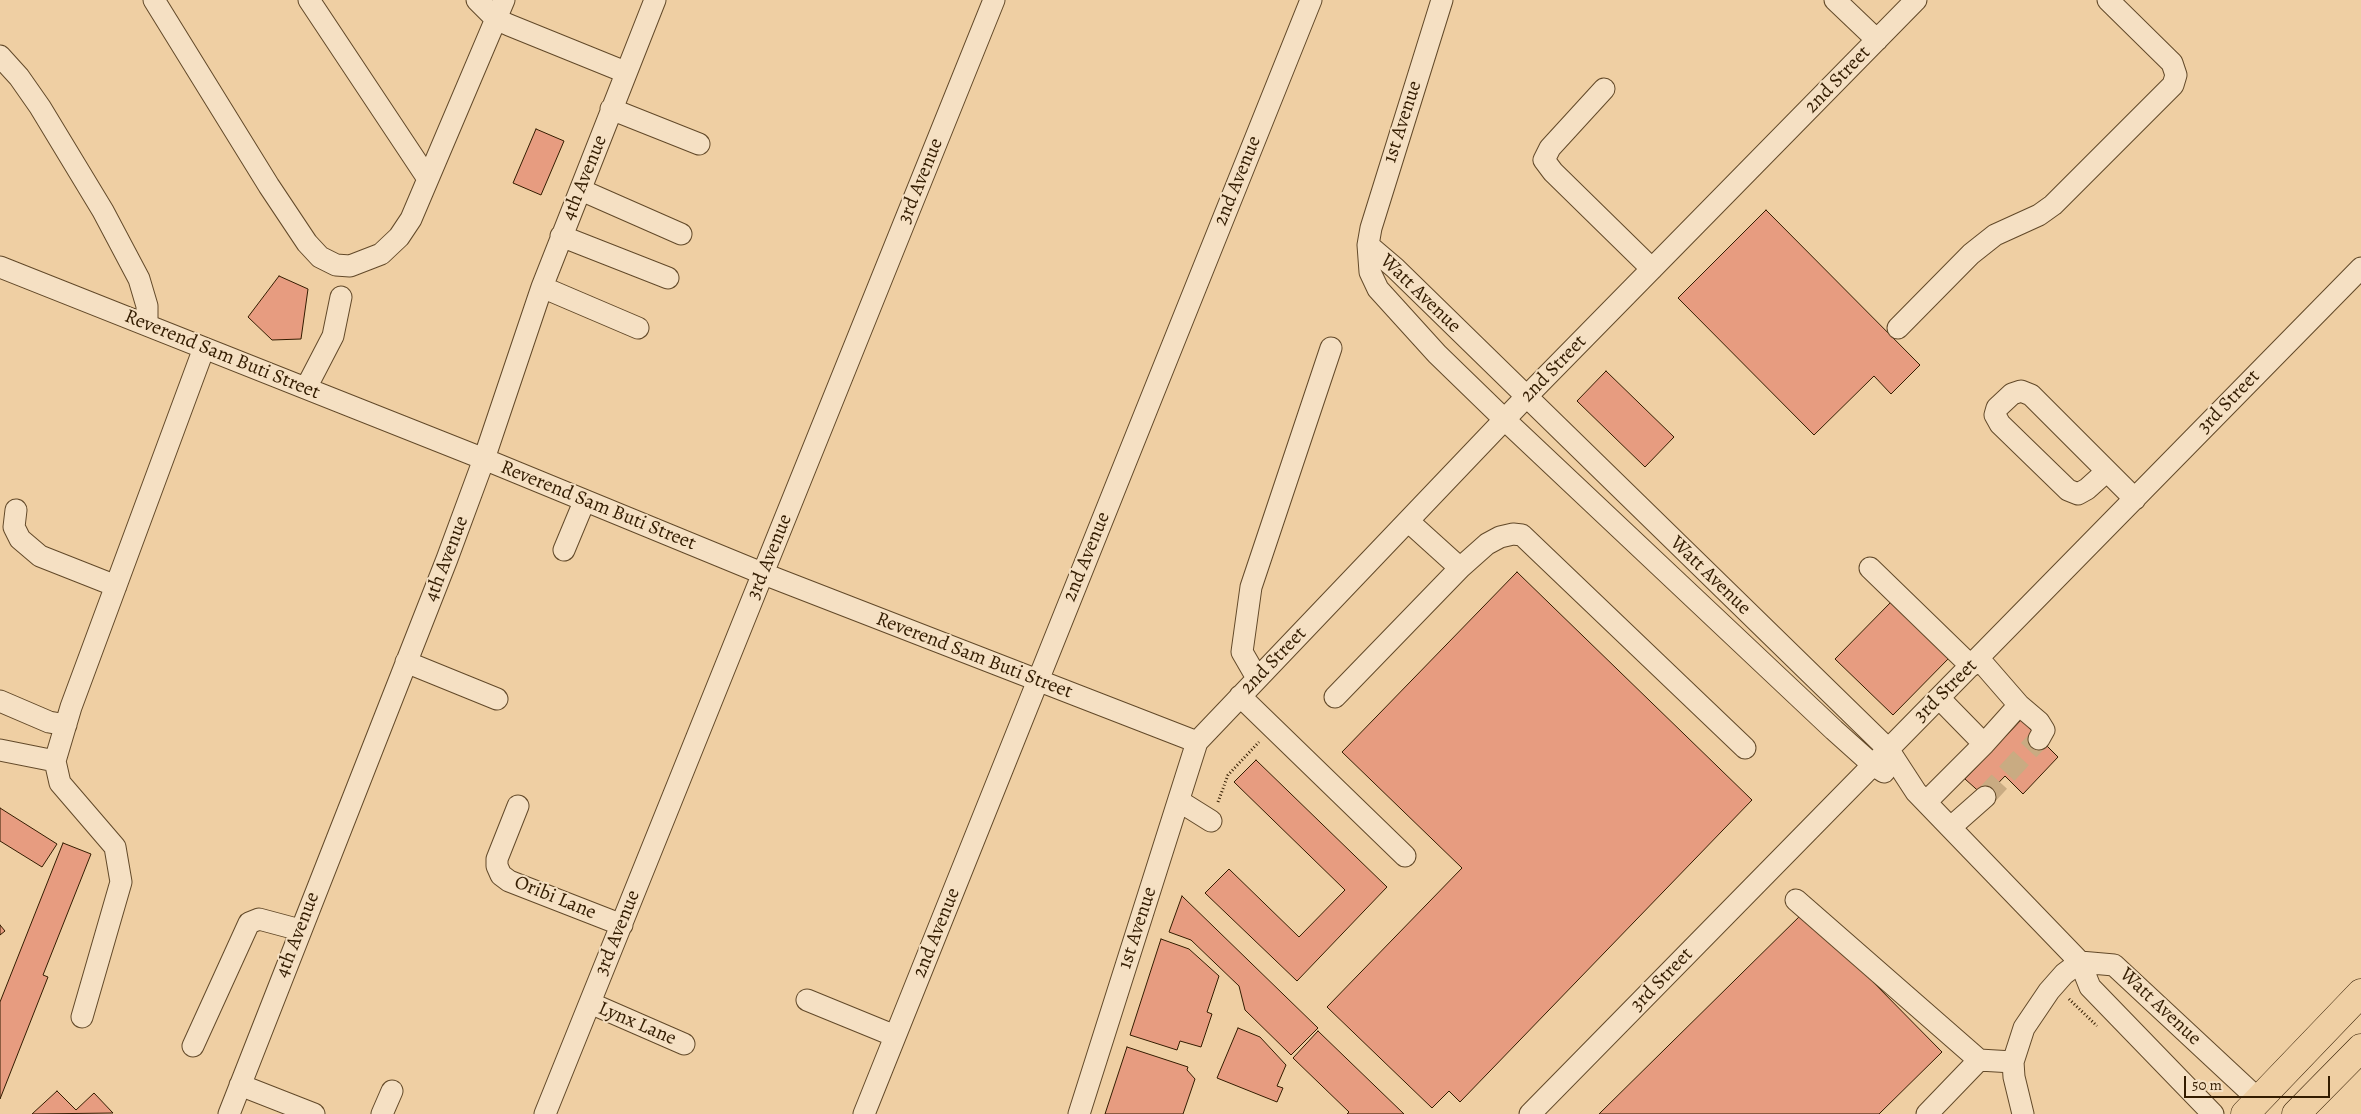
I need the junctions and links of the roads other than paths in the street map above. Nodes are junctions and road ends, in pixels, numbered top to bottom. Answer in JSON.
{"nodes":[{"id":1,"x":154,"y":0,"type":"edge"},
{"id":2,"x":309,"y":0,"type":"edge"},
{"id":3,"x":476,"y":0,"type":"edge"},
{"id":4,"x":655,"y":0,"type":"edge"},
{"id":5,"x":994,"y":0,"type":"edge"},
{"id":6,"x":1311,"y":0,"type":"edge"},
{"id":7,"x":1835,"y":0,"type":"edge"},
{"id":8,"x":1916,"y":0,"type":"edge"},
{"id":9,"x":2108,"y":0,"type":"edge"},
{"id":10,"x":1440,"y":1,"type":"edge"},
{"id":11,"x":500,"y":9,"type":"edge"},
{"id":12,"x":1877,"y":40,"type":"junction"},
{"id":13,"x":0,"y":56,"type":"edge"},
{"id":14,"x":626,"y":72,"type":"junction"},
{"id":15,"x":1604,"y":89,"type":"dead end"},
{"id":16,"x":611,"y":109,"type":"junction"},
{"id":17,"x":698,"y":144,"type":"dead end"},
{"id":18,"x":428,"y":179,"type":"junction"},
{"id":19,"x":581,"y":190,"type":"junction"},
{"id":20,"x":681,"y":234,"type":"dead end"},
{"id":21,"x":561,"y":236,"type":"junction"},
{"id":22,"x":1368,"y":245,"type":"junction"},
{"id":23,"x":0,"y":267,"type":"edge"},
{"id":24,"x":2361,"y":268,"type":"edge"},
{"id":25,"x":1652,"y":269,"type":"junction"},
{"id":26,"x":668,"y":278,"type":"dead end"},
{"id":27,"x":542,"y":287,"type":"junction"},
{"id":28,"x":341,"y":297,"type":"dead end"},
{"id":29,"x":147,"y":325,"type":"junction"},
{"id":30,"x":638,"y":328,"type":"dead end"},
{"id":31,"x":1898,"y":328,"type":"dead end"},
{"id":32,"x":204,"y":348,"type":"junction"},
{"id":33,"x":1331,"y":348,"type":"dead end"},
{"id":34,"x":306,"y":388,"type":"junction"},
{"id":35,"x":1526,"y":397,"type":"junction"},
{"id":36,"x":1505,"y":420,"type":"junction"},
{"id":37,"x":484,"y":459,"type":"junction"},
{"id":38,"x":2107,"y":471,"type":"junction"},
{"id":39,"x":2135,"y":499,"type":"junction"},
{"id":40,"x":584,"y":502,"type":"junction"},
{"id":41,"x":16,"y":510,"type":"dead end"},
{"id":42,"x":1408,"y":521,"type":"junction"},
{"id":43,"x":564,"y":550,"type":"dead end"},
{"id":44,"x":1460,"y":568,"type":"junction"},
{"id":45,"x":1870,"y":568,"type":"dead end"},
{"id":46,"x":764,"y":574,"type":"junction"},
{"id":47,"x":116,"y":586,"type":"junction"},
{"id":48,"x":406,"y":662,"type":"junction"},
{"id":49,"x":1975,"y":662,"type":"junction"},
{"id":50,"x":1257,"y":678,"type":"junction"},
{"id":51,"x":1038,"y":681,"type":"junction"},
{"id":52,"x":1240,"y":696,"type":"junction"},
{"id":53,"x":1336,"y":697,"type":"dead end"},
{"id":54,"x":1939,"y":698,"type":"junction"},
{"id":55,"x":497,"y":699,"type":"dead end"},
{"id":56,"x":0,"y":702,"type":"edge"},
{"id":57,"x":2020,"y":704,"type":"junction"},
{"id":58,"x":66,"y":726,"type":"junction"},
{"id":59,"x":2039,"y":738,"type":"dead end"},
{"id":60,"x":1197,"y":742,"type":"junction"},
{"id":61,"x":1984,"y":744,"type":"junction"},
{"id":62,"x":1745,"y":748,"type":"dead end"},
{"id":63,"x":0,"y":750,"type":"edge"},
{"id":64,"x":1888,"y":750,"type":"junction"},
{"id":65,"x":55,"y":761,"type":"junction"},
{"id":66,"x":1873,"y":765,"type":"junction"},
{"id":67,"x":1921,"y":797,"type":"junction"},
{"id":68,"x":1985,"y":797,"type":"tunnel mouth"},
{"id":69,"x":1179,"y":801,"type":"junction"},
{"id":70,"x":518,"y":806,"type":"dead end"},
{"id":71,"x":1211,"y":821,"type":"road end"},
{"id":72,"x":1952,"y":827,"type":"junction"},
{"id":73,"x":1405,"y":856,"type":"dead end"},
{"id":74,"x":1796,"y":900,"type":"dead end"},
{"id":75,"x":622,"y":925,"type":"junction"},
{"id":76,"x":300,"y":930,"type":"junction"},
{"id":77,"x":2080,"y":962,"type":"junction"},
{"id":78,"x":2361,"y":993,"type":"edge"},
{"id":79,"x":807,"y":1000,"type":"dead end"},
{"id":80,"x":590,"y":1004,"type":"junction"},
{"id":81,"x":82,"y":1017,"type":"dead end"},
{"id":82,"x":895,"y":1036,"type":"junction"},
{"id":83,"x":684,"y":1044,"type":"dead end"},
{"id":84,"x":193,"y":1046,"type":"dead end"},
{"id":85,"x":2361,"y":1048,"type":"edge"},
{"id":86,"x":1979,"y":1060,"type":"junction"},
{"id":87,"x":2013,"y":1062,"type":"junction"},
{"id":88,"x":240,"y":1085,"type":"junction"},
{"id":89,"x":392,"y":1091,"type":"dead end"},
{"id":90,"x":2260,"y":1109,"type":"edge"},
{"id":91,"x":229,"y":1114,"type":"edge"},
{"id":92,"x":314,"y":1114,"type":"edge"},
{"id":93,"x":382,"y":1114,"type":"edge"},
{"id":94,"x":545,"y":1114,"type":"edge"},
{"id":95,"x":864,"y":1114,"type":"edge"},
{"id":96,"x":1079,"y":1114,"type":"edge"},
{"id":97,"x":1530,"y":1114,"type":"edge"},
{"id":98,"x":1927,"y":1114,"type":"edge"},
{"id":99,"x":2023,"y":1114,"type":"edge"},
{"id":100,"x":2214,"y":1114,"type":"edge"},
{"id":101,"x":2296,"y":1114,"type":"edge"}],
"edges":[{"from":1,"to":18,"type":"street"},
{"from":2,"to":18,"type":"street"},
{"from":3,"to":11,"type":"street"},
{"from":4,"to":14,"type":"street","name":"4th Avenue"},
{"from":5,"to":46,"type":"street","name":"3rd Avenue"},
{"from":6,"to":51,"type":"street","name":"2nd Avenue"},
{"from":7,"to":12,"type":"street"},
{"from":8,"to":12,"type":"street","name":"2nd Street"},
{"from":9,"to":31,"type":"street"},
{"from":10,"to":22,"type":"street","name":"1st Avenue"},
{"from":11,"to":14,"type":"street"},
{"from":11,"to":18,"type":"street"},
{"from":12,"to":25,"type":"street","name":"2nd Street"},
{"from":13,"to":29,"type":"street"},
{"from":14,"to":16,"type":"street","name":"4th Avenue"},
{"from":15,"to":25,"type":"street"},
{"from":16,"to":17,"type":"street"},
{"from":16,"to":19,"type":"street","name":"4th Avenue"},
{"from":19,"to":20,"type":"street"},
{"from":19,"to":21,"type":"street","name":"4th Avenue"},
{"from":21,"to":26,"type":"street"},
{"from":21,"to":27,"type":"street","name":"4th Avenue"},
{"from":22,"to":35,"type":"street","name":"Watt Avenue"},
{"from":22,"to":36,"type":"street","name":"Watt Avenue"},
{"from":23,"to":29,"type":"street","name":"Reverend Sam Buti Street"},
{"from":24,"to":39,"type":"street","name":"3rd Street"},
{"from":25,"to":35,"type":"street","name":"2nd Street"},
{"from":27,"to":30,"type":"street"},
{"from":27,"to":37,"type":"street","name":"4th Avenue"},
{"from":28,"to":34,"type":"street"},
{"from":29,"to":32,"type":"street","name":"Reverend Sam Buti Street"},
{"from":32,"to":34,"type":"street","name":"Reverend Sam Buti Street"},
{"from":32,"to":47,"type":"street"},
{"from":33,"to":50,"type":"street"},
{"from":34,"to":37,"type":"street","name":"Reverend Sam Buti Street"},
{"from":35,"to":36,"type":"street","name":"2nd Street"},
{"from":35,"to":64,"type":"street","name":"Watt Avenue"},
{"from":36,"to":42,"type":"street","name":"2nd Street"},
{"from":36,"to":66,"type":"street","name":"Watt Avenue"},
{"from":37,"to":40,"type":"street","name":"Reverend Sam Buti Street"},
{"from":37,"to":48,"type":"street","name":"4th Avenue"},
{"from":38,"to":38,"type":"street"},
{"from":38,"to":39,"type":"street"},
{"from":39,"to":49,"type":"street","name":"3rd Street"},
{"from":40,"to":43,"type":"street"},
{"from":40,"to":46,"type":"street","name":"Reverend Sam Buti Street"},
{"from":41,"to":47,"type":"street"},
{"from":42,"to":44,"type":"street"},
{"from":42,"to":50,"type":"street","name":"2nd Street"},
{"from":44,"to":53,"type":"street"},
{"from":44,"to":62,"type":"street"},
{"from":45,"to":49,"type":"street"},
{"from":46,"to":51,"type":"street","name":"Reverend Sam Buti Street"},
{"from":46,"to":75,"type":"street","name":"3rd Avenue"},
{"from":47,"to":58,"type":"street"},
{"from":48,"to":55,"type":"street"},
{"from":48,"to":76,"type":"street","name":"4th Avenue"},
{"from":49,"to":54,"type":"street","name":"3rd Street"},
{"from":49,"to":57,"type":"street"},
{"from":50,"to":52,"type":"street","name":"2nd Street"},
{"from":51,"to":60,"type":"street","name":"Reverend Sam Buti Street"},
{"from":51,"to":82,"type":"street","name":"2nd Avenue"},
{"from":52,"to":60,"type":"street","name":"2nd Street"},
{"from":52,"to":73,"type":"street"},
{"from":54,"to":61,"type":"street"},
{"from":54,"to":64,"type":"street","name":"3rd Street"},
{"from":56,"to":58,"type":"street"},
{"from":57,"to":59,"type":"street"},
{"from":57,"to":61,"type":"street"},
{"from":58,"to":65,"type":"street"},
{"from":60,"to":69,"type":"street","name":"1st Avenue"},
{"from":61,"to":67,"type":"street"},
{"from":63,"to":65,"type":"street"},
{"from":64,"to":66,"type":"street","name":"3rd Street"},
{"from":64,"to":67,"type":"street","name":"Watt Avenue"},
{"from":65,"to":81,"type":"street"},
{"from":66,"to":67,"type":"street","name":"Watt Avenue"},
{"from":66,"to":97,"type":"street","name":"3rd Street"},
{"from":67,"to":72,"type":"street","name":"Watt Avenue"},
{"from":68,"to":72,"type":"street"},
{"from":69,"to":71,"type":"street"},
{"from":69,"to":96,"type":"street","name":"1st Avenue"},
{"from":70,"to":75,"type":"street","name":"Oribi Lane"},
{"from":72,"to":77,"type":"street","name":"Watt Avenue"},
{"from":74,"to":86,"type":"street"},
{"from":75,"to":80,"type":"street","name":"3rd Avenue"},
{"from":76,"to":84,"type":"street"},
{"from":76,"to":88,"type":"street","name":"4th Avenue"},
{"from":77,"to":87,"type":"street"},
{"from":77,"to":90,"type":"street","name":"Watt Avenue"},
{"from":77,"to":100,"type":"street","name":"Watt Avenue"},
{"from":78,"to":90,"type":"main road"},
{"from":79,"to":82,"type":"street"},
{"from":80,"to":83,"type":"street","name":"Lynx Lane"},
{"from":80,"to":94,"type":"street","name":"3rd Avenue"},
{"from":82,"to":95,"type":"street","name":"2nd Avenue"},
{"from":85,"to":101,"type":"main road"},
{"from":86,"to":87,"type":"street"},
{"from":86,"to":98,"type":"street"},
{"from":87,"to":99,"type":"street"},
{"from":88,"to":91,"type":"street","name":"4th Avenue"},
{"from":88,"to":92,"type":"street"},
{"from":89,"to":93,"type":"street"}]}
